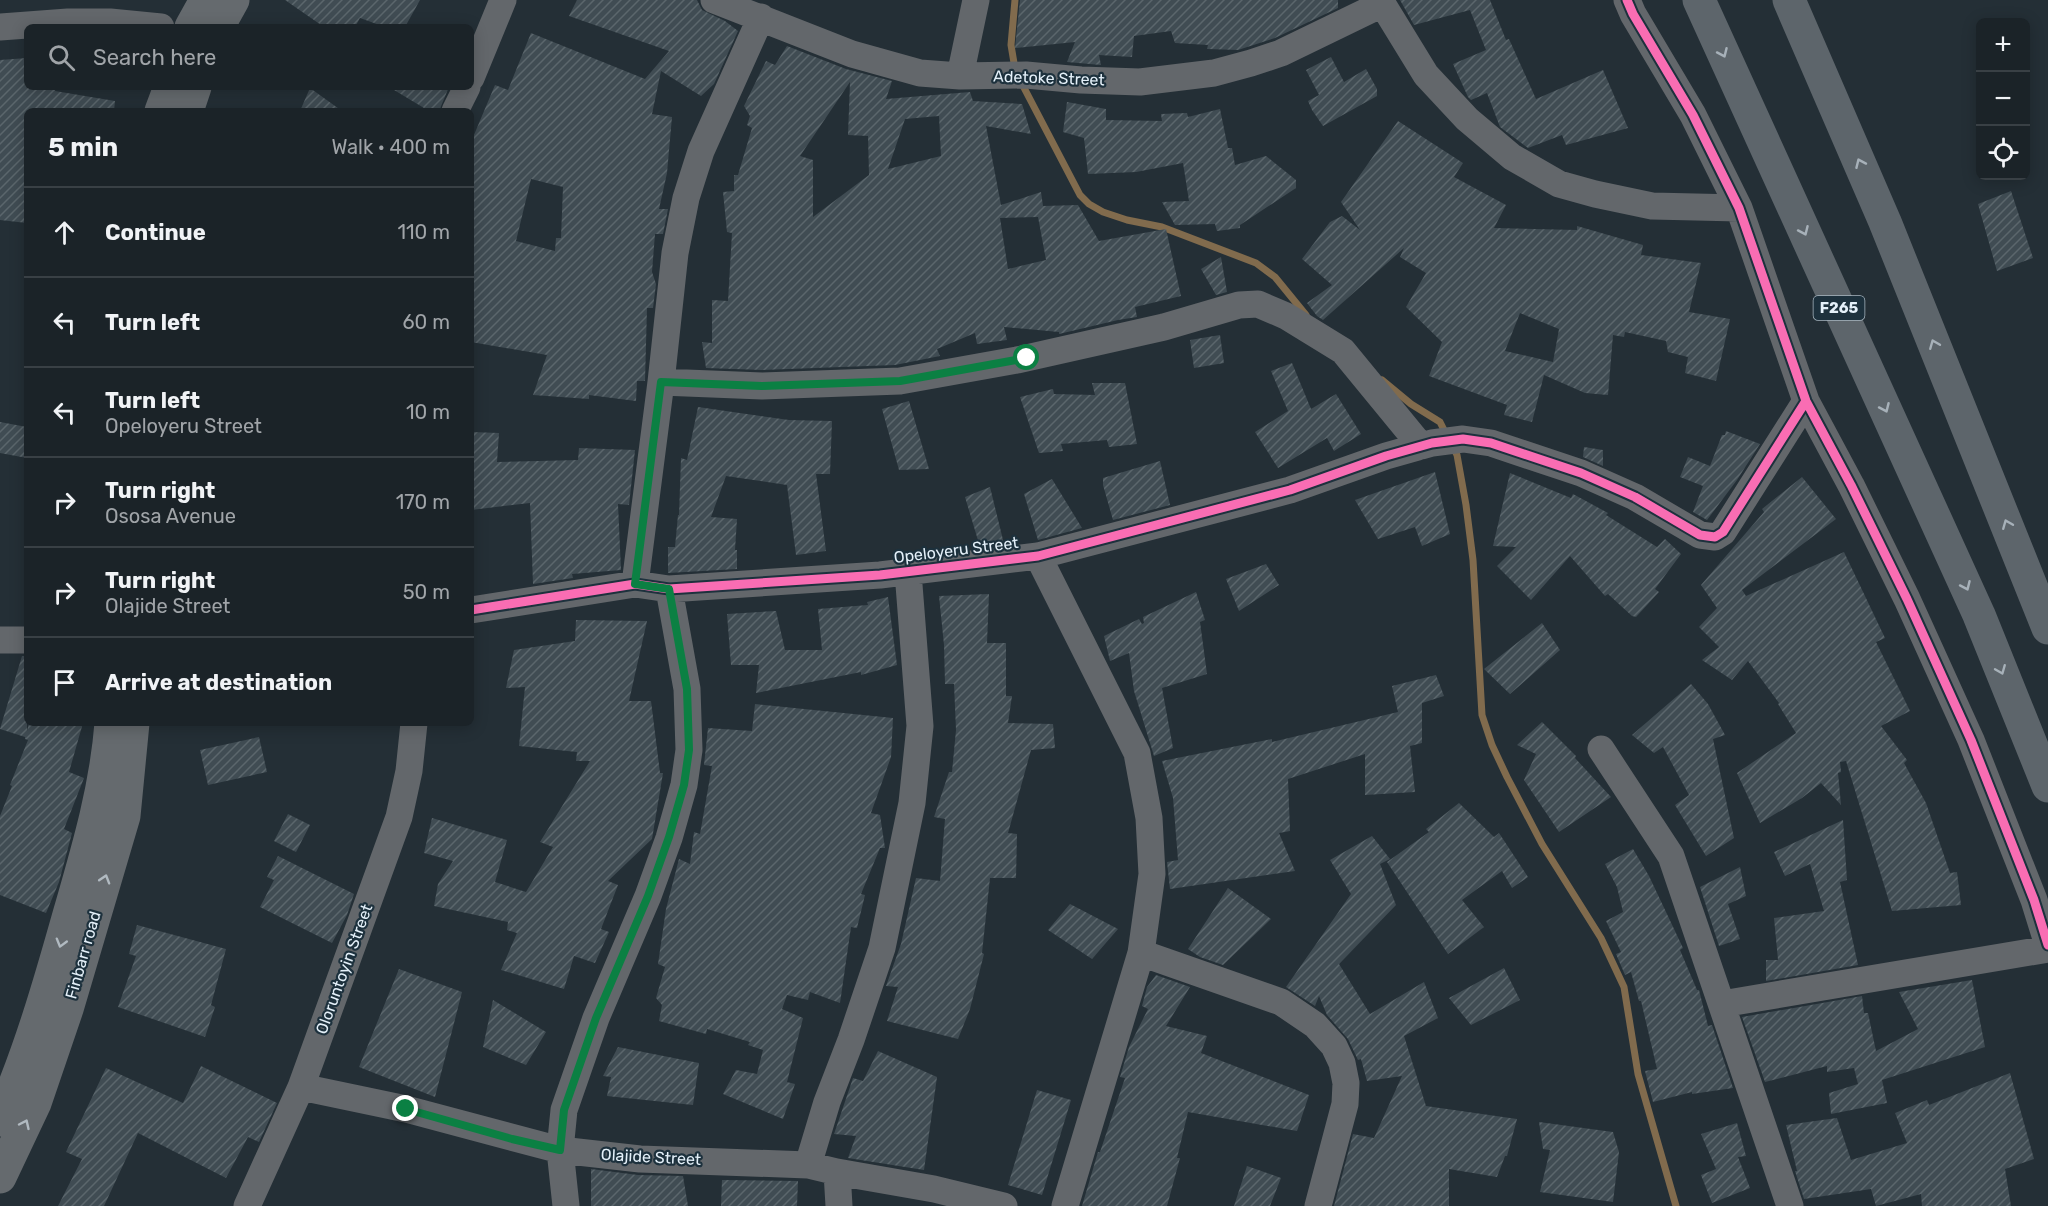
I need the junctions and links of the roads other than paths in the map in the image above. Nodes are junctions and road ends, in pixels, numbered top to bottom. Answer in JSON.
{"nodes":[{"id":1,"x":206,"y":0,"type":"edge"},
{"id":2,"x":233,"y":0,"type":"edge"},
{"id":3,"x":502,"y":0,"type":"edge"},
{"id":4,"x":714,"y":0,"type":"edge"},
{"id":5,"x":976,"y":0,"type":"edge"},
{"id":6,"x":1627,"y":0,"type":"edge"},
{"id":7,"x":1699,"y":0,"type":"edge"},
{"id":8,"x":1789,"y":0,"type":"edge"},
{"id":9,"x":1381,"y":2,"type":"edge"},
{"id":10,"x":761,"y":17,"type":"junction"},
{"id":11,"x":41,"y":24,"type":"edge"},
{"id":12,"x":130,"y":24,"type":"edge"},
{"id":13,"x":193,"y":24,"type":"edge"},
{"id":14,"x":220,"y":24,"type":"edge"},
{"id":15,"x":24,"y":25,"type":"edge"},
{"id":16,"x":0,"y":27,"type":"edge"},
{"id":17,"x":474,"y":70,"type":"edge"},
{"id":18,"x":960,"y":76,"type":"junction"},
{"id":19,"x":169,"y":90,"type":"edge"},
{"id":20,"x":194,"y":90,"type":"edge"},
{"id":21,"x":466,"y":90,"type":"edge"},
{"id":22,"x":162,"y":108,"type":"edge"},
{"id":23,"x":188,"y":108,"type":"edge"},
{"id":24,"x":456,"y":108,"type":"edge"},
{"id":25,"x":1739,"y":207,"type":"junction"},
{"id":26,"x":661,"y":382,"type":"junction"},
{"id":27,"x":1806,"y":401,"type":"junction"},
{"id":28,"x":1426,"y":445,"type":"junction"},
{"id":29,"x":1038,"y":556,"type":"junction"},
{"id":30,"x":908,"y":572,"type":"junction"},
{"id":31,"x":635,"y":584,"type":"junction"},
{"id":32,"x":669,"y":589,"type":"junction"},
{"id":33,"x":474,"y":610,"type":"edge"},
{"id":34,"x":2048,"y":628,"type":"edge"},
{"id":35,"x":0,"y":639,"type":"edge"},
{"id":36,"x":24,"y":640,"type":"edge"},
{"id":37,"x":111,"y":726,"type":"edge"},
{"id":38,"x":132,"y":726,"type":"edge"},
{"id":39,"x":414,"y":726,"type":"edge"},
{"id":40,"x":1601,"y":749,"type":"dead end"},
{"id":41,"x":2048,"y":786,"type":"edge"},
{"id":42,"x":111,"y":813,"type":"junction"},
{"id":43,"x":2048,"y":947,"type":"edge"},
{"id":44,"x":1141,"y":953,"type":"junction"},
{"id":45,"x":1722,"y":1004,"type":"junction"},
{"id":46,"x":301,"y":1088,"type":"junction"},
{"id":47,"x":0,"y":1120,"type":"edge"},
{"id":48,"x":560,"y":1150,"type":"junction"},
{"id":49,"x":808,"y":1165,"type":"junction"},
{"id":50,"x":837,"y":1172,"type":"junction"},
{"id":51,"x":0,"y":1177,"type":"edge"},
{"id":52,"x":247,"y":1206,"type":"edge"},
{"id":53,"x":566,"y":1206,"type":"edge"},
{"id":54,"x":839,"y":1206,"type":"edge"},
{"id":55,"x":1004,"y":1206,"type":"edge"},
{"id":56,"x":1065,"y":1206,"type":"edge"},
{"id":57,"x":1318,"y":1206,"type":"edge"},
{"id":58,"x":1790,"y":1206,"type":"edge"}],
"edges":[{"from":1,"to":13,"type":"main road"},
{"from":2,"to":14,"type":"main road"},
{"from":3,"to":17,"type":"street"},
{"from":4,"to":10,"type":"street","name":"Adetoke Street"},
{"from":5,"to":18,"type":"street"},
{"from":6,"to":25,"type":"street"},
{"from":7,"to":41,"type":"highway","number":"F265","one_way":true},
{"from":34,"to":8,"type":"highway","one_way":true},
{"from":9,"to":18,"type":"street","name":"Adetoke Street"},
{"from":9,"to":25,"type":"street"},
{"from":10,"to":18,"type":"street","name":"Adetoke Street"},
{"from":10,"to":26,"type":"street"},
{"from":11,"to":12,"type":"street"},
{"from":15,"to":16,"type":"street"},
{"from":19,"to":22,"type":"main road"},
{"from":20,"to":23,"type":"main road"},
{"from":21,"to":24,"type":"street"},
{"from":25,"to":27,"type":"street"},
{"from":26,"to":28,"type":"street"},
{"from":26,"to":31,"type":"street"},
{"from":27,"to":28,"type":"street","name":"Opeloyeru Street"},
{"from":27,"to":43,"type":"street"},
{"from":28,"to":29,"type":"street","name":"Opeloyeru Street"},
{"from":29,"to":30,"type":"street","name":"Opeloyeru Street"},
{"from":29,"to":44,"type":"street"},
{"from":30,"to":32,"type":"street","name":"Opeloyeru Street"},
{"from":30,"to":49,"type":"street"},
{"from":31,"to":32,"type":"street","name":"Opeloyeru Street"},
{"from":31,"to":33,"type":"street","name":"Opeloyeru Street"},
{"from":32,"to":48,"type":"street"},
{"from":35,"to":36,"type":"street"},
{"from":37,"to":42,"type":"main road","name":"Finbarr road"},
{"from":38,"to":42,"type":"main road","name":"Finbarr road"},
{"from":39,"to":46,"type":"street","name":"Oloruntoyin Street"},
{"from":40,"to":45,"type":"street"},
{"from":42,"to":47,"type":"main road","name":"Finbarr road","one_way":true},
{"from":51,"to":42,"type":"main road","name":"Finbarr road","one_way":true},
{"from":43,"to":45,"type":"street"},
{"from":44,"to":56,"type":"street"},
{"from":44,"to":57,"type":"street"},
{"from":45,"to":58,"type":"street"},
{"from":46,"to":48,"type":"street","name":"Olajide Street"},
{"from":46,"to":52,"type":"street","name":"Oloruntoyin Street"},
{"from":48,"to":49,"type":"street","name":"Olajide Street"},
{"from":48,"to":53,"type":"street"},
{"from":49,"to":50,"type":"street","name":"Olajide Street"},
{"from":50,"to":54,"type":"street"},
{"from":50,"to":55,"type":"street","name":"Olajide Street"}]}
